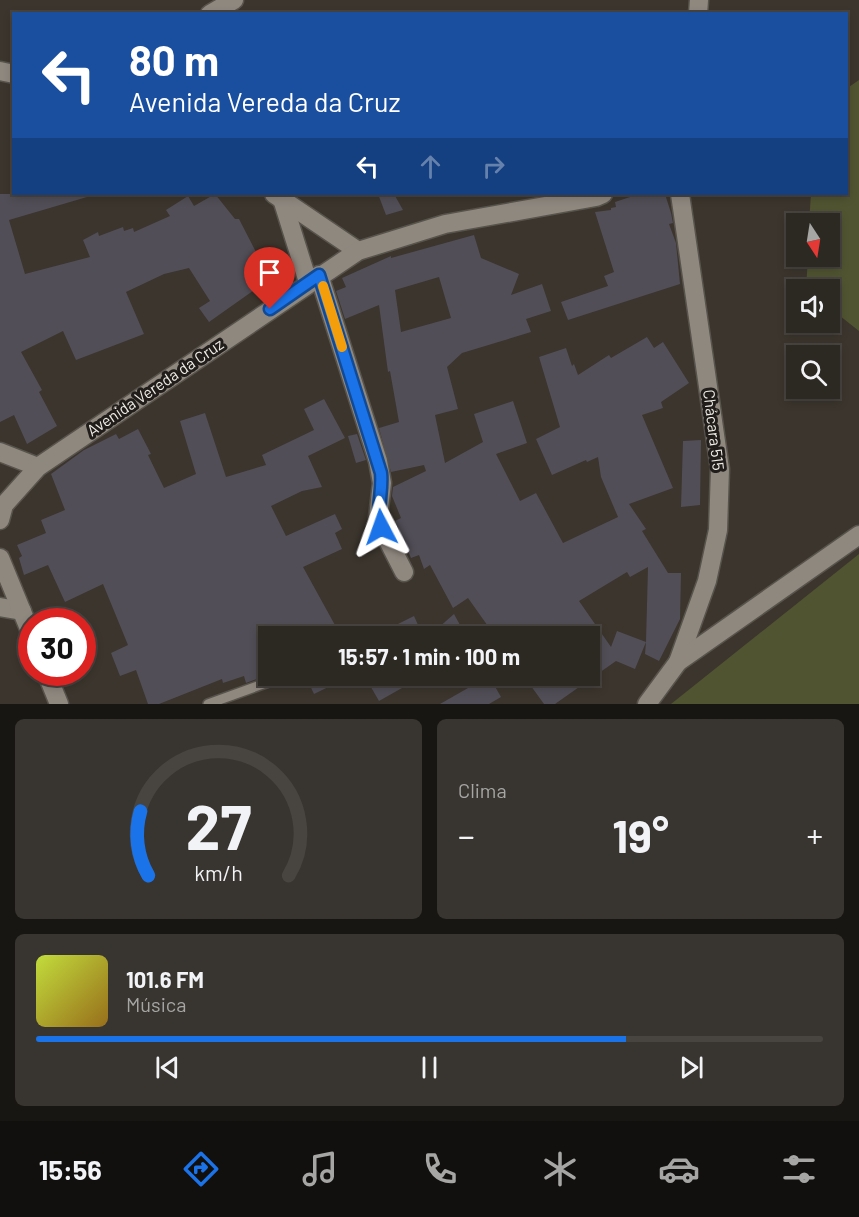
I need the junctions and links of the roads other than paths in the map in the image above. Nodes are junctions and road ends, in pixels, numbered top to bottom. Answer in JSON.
{"nodes":[{"id":1,"x":234,"y":0,"type":"edge"},
{"id":2,"x":213,"y":12,"type":"edge"},
{"id":3,"x":601,"y":195,"type":"edge"},
{"id":4,"x":680,"y":195,"type":"edge"},
{"id":5,"x":278,"y":196,"type":"edge"},
{"id":6,"x":358,"y":251,"type":"junction"},
{"id":7,"x":314,"y":279,"type":"junction"},
{"id":8,"x":0,"y":452,"type":"edge"},
{"id":9,"x":38,"y":467,"type":"junction"},
{"id":10,"x":0,"y":520,"type":"edge"},
{"id":11,"x":859,"y":536,"type":"edge"},
{"id":12,"x":0,"y":558,"type":"edge"},
{"id":13,"x":404,"y":572,"type":"dead end"},
{"id":14,"x":0,"y":607,"type":"edge"},
{"id":15,"x":20,"y":608,"type":"edge"},
{"id":16,"x":18,"y":611,"type":"edge"},
{"id":17,"x":678,"y":662,"type":"junction"},
{"id":18,"x":52,"y":686,"type":"edge"},
{"id":19,"x":258,"y":686,"type":"edge"},
{"id":20,"x":59,"y":704,"type":"edge"},
{"id":21,"x":208,"y":704,"type":"edge"},
{"id":22,"x":647,"y":704,"type":"edge"}],
"edges":[{"from":1,"to":2,"type":"street"},
{"from":3,"to":6,"type":"street","name":"Avenida Vereda da Cruz"},
{"from":4,"to":17,"type":"street","name":"Chácara 515"},
{"from":5,"to":6,"type":"street"},
{"from":5,"to":7,"type":"street"},
{"from":6,"to":7,"type":"street","name":"Avenida Vereda da Cruz"},
{"from":7,"to":9,"type":"street","name":"Avenida Vereda da Cruz"},
{"from":7,"to":13,"type":"street"},
{"from":8,"to":9,"type":"street"},
{"from":9,"to":10,"type":"street","name":"Avenida Vereda da Cruz"},
{"from":11,"to":17,"type":"street"},
{"from":12,"to":15,"type":"street"},
{"from":14,"to":16,"type":"street"},
{"from":17,"to":22,"type":"street"},
{"from":18,"to":20,"type":"street"},
{"from":19,"to":21,"type":"lane"}]}
